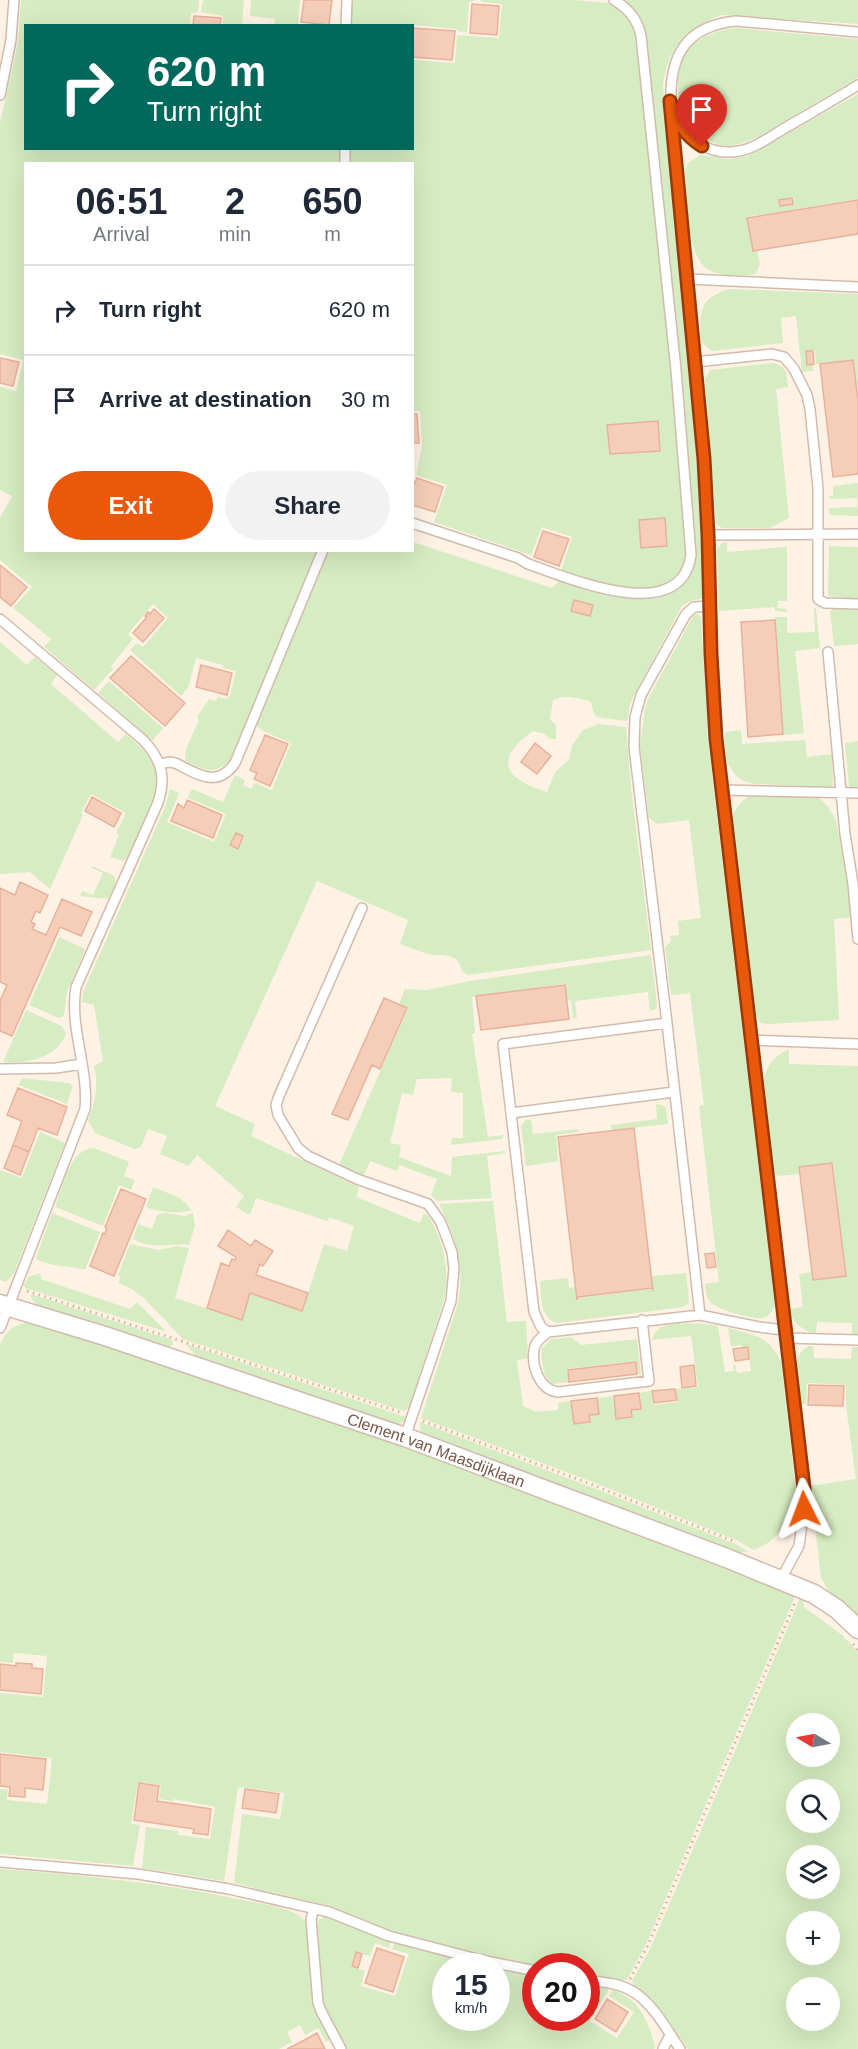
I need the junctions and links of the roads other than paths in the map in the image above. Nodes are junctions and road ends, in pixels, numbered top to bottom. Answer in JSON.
{"nodes":[{"id":1,"x":14,"y":0,"type":"edge"},
{"id":2,"x":347,"y":0,"type":"edge"},
{"id":3,"x":614,"y":0,"type":"edge"},
{"id":4,"x":346,"y":24,"type":"edge"},
{"id":5,"x":858,"y":32,"type":"edge"},
{"id":6,"x":858,"y":85,"type":"edge"},
{"id":7,"x":0,"y":95,"type":"edge"},
{"id":8,"x":670,"y":101,"type":"junction"},
{"id":9,"x":688,"y":279,"type":"junction"},
{"id":10,"x":858,"y":287,"type":"edge"},
{"id":11,"x":695,"y":362,"type":"junction"},
{"id":12,"x":414,"y":524,"type":"edge"},
{"id":13,"x":817,"y":534,"type":"junction"},
{"id":14,"x":858,"y":534,"type":"edge"},
{"id":15,"x":708,"y":535,"type":"junction"},
{"id":16,"x":322,"y":552,"type":"edge"},
{"id":17,"x":858,"y":604,"type":"edge"},
{"id":18,"x":710,"y":606,"type":"junction"},
{"id":19,"x":0,"y":619,"type":"edge"},
{"id":20,"x":828,"y":652,"type":"dead end"},
{"id":21,"x":161,"y":764,"type":"junction"},
{"id":22,"x":721,"y":790,"type":"junction"},
{"id":23,"x":842,"y":792,"type":"junction"},
{"id":24,"x":858,"y":793,"type":"edge"},
{"id":25,"x":362,"y":908,"type":"dead end"},
{"id":26,"x":858,"y":939,"type":"edge"},
{"id":27,"x":667,"y":1023,"type":"junction"},
{"id":28,"x":750,"y":1040,"type":"junction"},
{"id":29,"x":858,"y":1044,"type":"edge"},
{"id":30,"x":82,"y":1064,"type":"junction"},
{"id":31,"x":0,"y":1069,"type":"edge"},
{"id":32,"x":674,"y":1092,"type":"junction"},
{"id":33,"x":511,"y":1113,"type":"junction"},
{"id":34,"x":4,"y":1305,"type":"edge"},
{"id":35,"x":700,"y":1315,"type":"junction"},
{"id":36,"x":642,"y":1320,"type":"junction"},
{"id":37,"x":0,"y":1328,"type":"edge"},
{"id":38,"x":548,"y":1332,"type":"junction"},
{"id":39,"x":784,"y":1334,"type":"junction"},
{"id":40,"x":858,"y":1340,"type":"edge"},
{"id":41,"x":405,"y":1437,"type":"junction"},
{"id":42,"x":781,"y":1579,"type":"junction"},
{"id":43,"x":858,"y":1629,"type":"edge"},
{"id":44,"x":0,"y":1862,"type":"edge"},
{"id":45,"x":314,"y":1909,"type":"junction"},
{"id":46,"x":522,"y":1968,"type":"edge"},
{"id":47,"x":600,"y":1983,"type":"edge"},
{"id":48,"x":670,"y":2035,"type":"junction"},
{"id":49,"x":341,"y":2049,"type":"edge"},
{"id":50,"x":663,"y":2049,"type":"edge"},
{"id":51,"x":680,"y":2049,"type":"edge"}],
"edges":[{"from":1,"to":7,"type":"lane"},
{"from":2,"to":4,"type":"lane"},
{"from":3,"to":12,"type":"lane"},
{"from":5,"to":8,"type":"lane"},
{"from":6,"to":8,"type":"lane"},
{"from":8,"to":9,"type":"lane"},
{"from":9,"to":10,"type":"lane"},
{"from":9,"to":11,"type":"lane"},
{"from":11,"to":13,"type":"lane"},
{"from":11,"to":15,"type":"lane"},
{"from":13,"to":14,"type":"lane"},
{"from":13,"to":15,"type":"lane"},
{"from":13,"to":17,"type":"lane"},
{"from":15,"to":18,"type":"lane"},
{"from":16,"to":21,"type":"lane"},
{"from":18,"to":22,"type":"lane"},
{"from":18,"to":27,"type":"lane"},
{"from":19,"to":21,"type":"lane"},
{"from":20,"to":23,"type":"lane"},
{"from":21,"to":30,"type":"lane"},
{"from":22,"to":23,"type":"lane"},
{"from":22,"to":28,"type":"lane"},
{"from":23,"to":24,"type":"lane"},
{"from":23,"to":26,"type":"lane"},
{"from":25,"to":41,"type":"lane"},
{"from":27,"to":32,"type":"lane"},
{"from":27,"to":33,"type":"lane"},
{"from":28,"to":29,"type":"lane"},
{"from":28,"to":39,"type":"lane"},
{"from":30,"to":31,"type":"lane"},
{"from":30,"to":34,"type":"lane"},
{"from":32,"to":33,"type":"lane"},
{"from":32,"to":35,"type":"lane"},
{"from":33,"to":38,"type":"lane"},
{"from":34,"to":37,"type":"lane"},
{"from":34,"to":41,"type":"street","name":"Clement van Maasdijklaan"},
{"from":35,"to":36,"type":"lane"},
{"from":35,"to":39,"type":"lane"},
{"from":36,"to":38,"type":"lane"},
{"from":36,"to":38,"type":"lane"},
{"from":39,"to":40,"type":"lane"},
{"from":39,"to":42,"type":"lane"},
{"from":41,"to":42,"type":"street","name":"Clement van Maasdijklaan"},
{"from":42,"to":43,"type":"street","name":"Clement van Maasdijklaan"},
{"from":44,"to":45,"type":"lane"},
{"from":45,"to":46,"type":"lane"},
{"from":45,"to":49,"type":"lane"},
{"from":47,"to":48,"type":"lane"},
{"from":48,"to":50,"type":"lane"},
{"from":48,"to":51,"type":"lane"}]}
